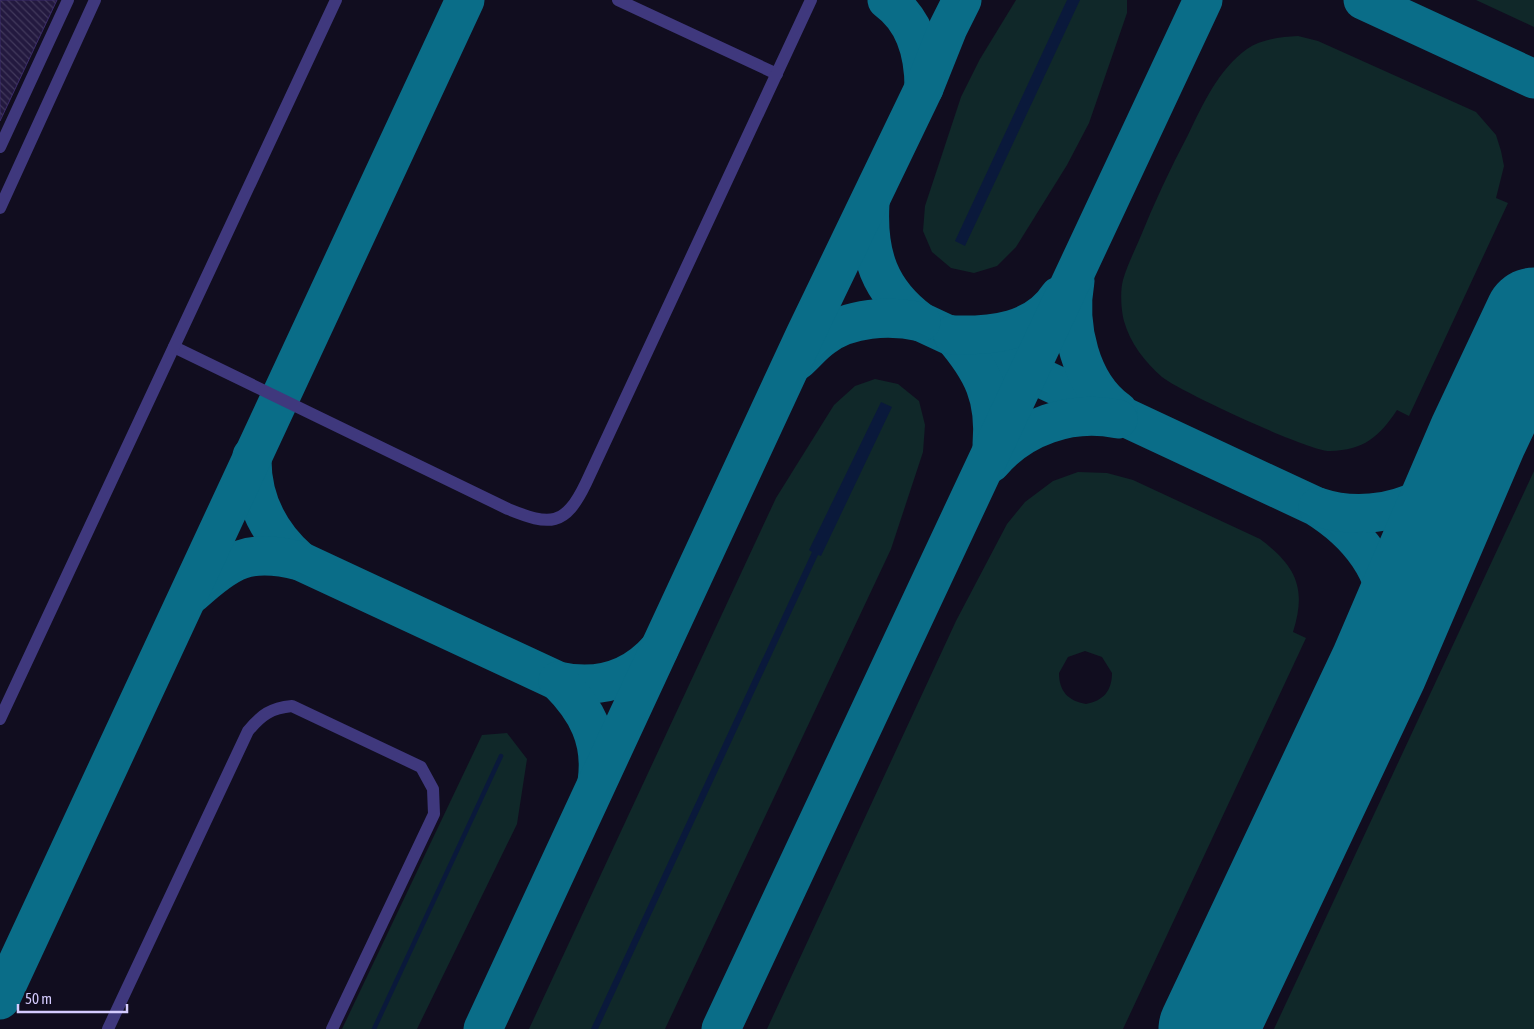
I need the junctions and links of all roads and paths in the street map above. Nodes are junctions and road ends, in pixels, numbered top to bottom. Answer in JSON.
{"nodes":[{"id":1,"x":68,"y":0,"type":"edge"},
{"id":2,"x":95,"y":0,"type":"edge"},
{"id":3,"x":336,"y":0,"type":"edge"},
{"id":4,"x":618,"y":0,"type":"edge"},
{"id":5,"x":811,"y":0,"type":"edge"},
{"id":6,"x":777,"y":74,"type":"junction"},
{"id":7,"x":0,"y":146,"type":"edge"},
{"id":8,"x":0,"y":208,"type":"edge"},
{"id":9,"x":174,"y":347,"type":"junction"},
{"id":10,"x":0,"y":719,"type":"edge"},
{"id":11,"x":108,"y":1029,"type":"edge"},
{"id":12,"x":332,"y":1029,"type":"edge"}],
"edges":[{"from":1,"to":7,"type":"lane"},
{"from":2,"to":8,"type":"lane"},
{"from":3,"to":9,"type":"lane"},
{"from":4,"to":6,"type":"lane"},
{"from":5,"to":6,"type":"lane"},
{"from":6,"to":9,"type":"lane"},
{"from":9,"to":10,"type":"lane"},
{"from":11,"to":12,"type":"lane"}]}
